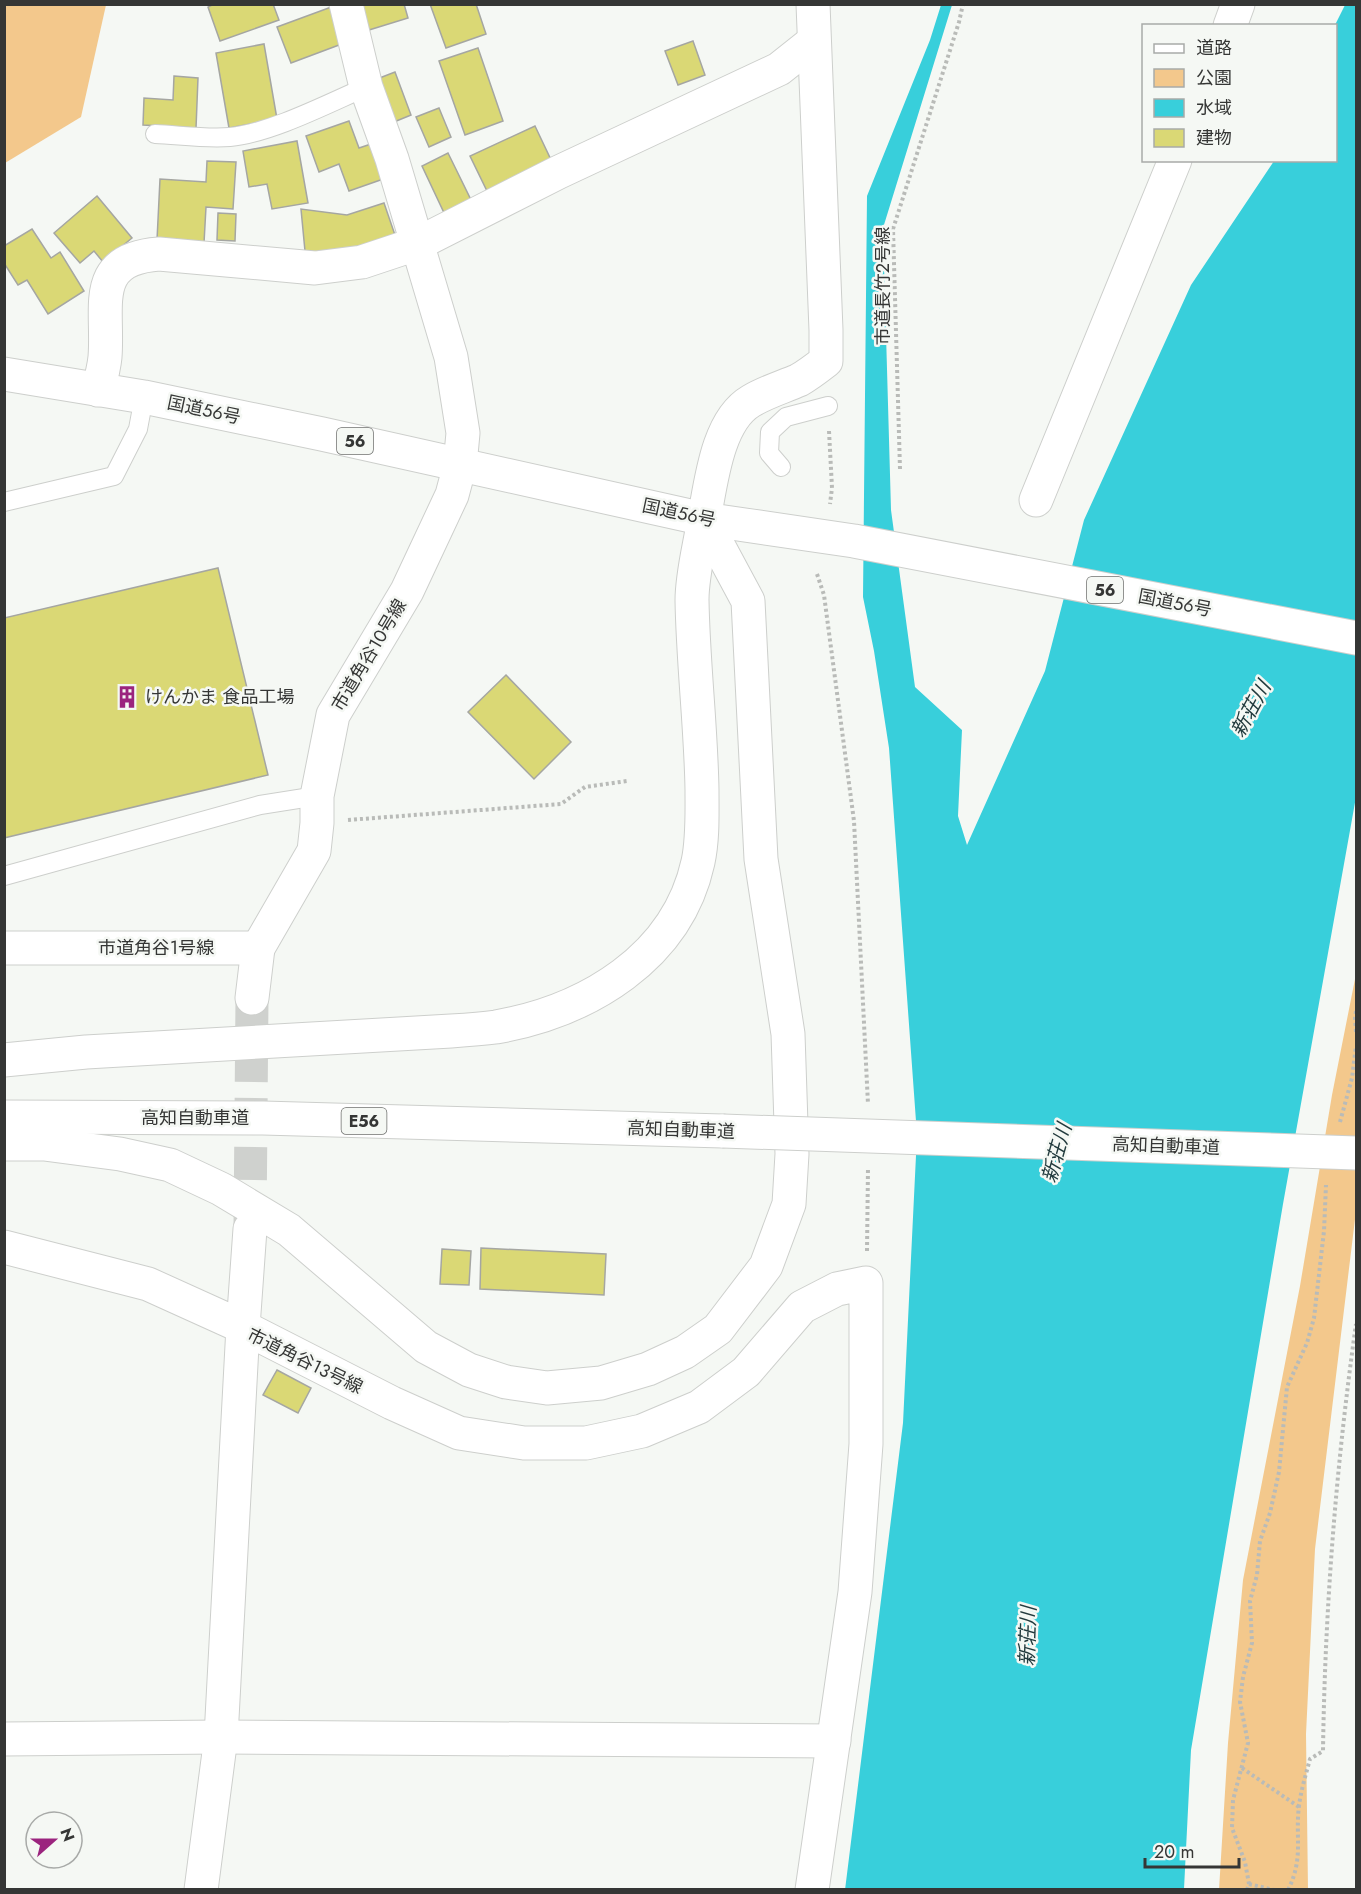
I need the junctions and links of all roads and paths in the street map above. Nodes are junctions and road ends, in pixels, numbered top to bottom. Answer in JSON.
{"nodes":[{"id":1,"x":346,"y":4,"type":"edge"},
{"id":2,"x":813,"y":4,"type":"edge"},
{"id":3,"x":963,"y":4,"type":"edge"},
{"id":4,"x":1238,"y":4,"type":"edge"},
{"id":5,"x":1231,"y":24,"type":"edge"},
{"id":6,"x":813,"y":42,"type":"junction"},
{"id":7,"x":366,"y":87,"type":"junction"},
{"id":8,"x":155,"y":134,"type":"dead end"},
{"id":9,"x":1174,"y":162,"type":"edge"},
{"id":10,"x":419,"y":243,"type":"junction"},
{"id":11,"x":4,"y":374,"type":"edge"},
{"id":12,"x":98,"y":390,"type":"junction"},
{"id":13,"x":144,"y":398,"type":"junction"},
{"id":14,"x":828,"y":406,"type":"dead end"},
{"id":15,"x":460,"y":465,"type":"junction"},
{"id":16,"x":780,"y":467,"type":"dead end"},
{"id":17,"x":900,"y":469,"type":"dead end"},
{"id":18,"x":1036,"y":500,"type":"dead end"},
{"id":19,"x":4,"y":502,"type":"edge"},
{"id":20,"x":704,"y":519,"type":"junction"},
{"id":21,"x":817,"y":574,"type":"dead end"},
{"id":22,"x":1356,"y":638,"type":"edge"},
{"id":23,"x":627,"y":781,"type":"dead end"},
{"id":24,"x":317,"y":809,"type":"junction"},
{"id":25,"x":4,"y":876,"type":"edge"},
{"id":26,"x":4,"y":948,"type":"edge"},
{"id":27,"x":258,"y":948,"type":"junction"},
{"id":28,"x":252,"y":998,"type":"tunnel mouth"},
{"id":29,"x":1356,"y":1011,"type":"edge"},
{"id":30,"x":1356,"y":1032,"type":"edge"},
{"id":31,"x":1356,"y":1047,"type":"edge"},
{"id":32,"x":4,"y":1060,"type":"edge"},
{"id":33,"x":868,"y":1106,"type":"dead end"},
{"id":34,"x":4,"y":1117,"type":"edge"},
{"id":35,"x":1347,"y":1141,"type":"edge"},
{"id":36,"x":4,"y":1144,"type":"edge"},
{"id":37,"x":868,"y":1165,"type":"dead end"},
{"id":38,"x":1328,"y":1176,"type":"dead end"},
{"id":39,"x":250,"y":1228,"type":"tunnel mouth"},
{"id":40,"x":4,"y":1246,"type":"edge"},
{"id":41,"x":866,"y":1283,"type":"junction"},
{"id":42,"x":1356,"y":1324,"type":"edge"},
{"id":43,"x":243,"y":1327,"type":"junction"},
{"id":44,"x":220,"y":1737,"type":"junction"},
{"id":45,"x":4,"y":1739,"type":"edge"},
{"id":46,"x":834,"y":1741,"type":"junction"},
{"id":47,"x":1242,"y":1768,"type":"junction"},
{"id":48,"x":1299,"y":1807,"type":"junction"},
{"id":49,"x":1248,"y":1887,"type":"edge"},
{"id":50,"x":201,"y":1890,"type":"edge"},
{"id":51,"x":812,"y":1890,"type":"edge"},
{"id":52,"x":1274,"y":1890,"type":"edge"},
{"id":53,"x":1288,"y":1890,"type":"edge"}],
"edges":[{"from":1,"to":7,"type":"main road","name":"市道角谷10号線"},
{"from":2,"to":6,"type":"main road"},
{"from":3,"to":17,"type":"path","name":"市道長竹2号線"},
{"from":4,"to":5,"type":"main road"},
{"from":6,"to":10,"type":"main road"},
{"from":6,"to":20,"type":"main road"},
{"from":7,"to":8,"type":"lane"},
{"from":7,"to":10,"type":"main road","name":"市道角谷10号線"},
{"from":9,"to":18,"type":"main road"},
{"from":10,"to":12,"type":"main road"},
{"from":10,"to":15,"type":"main road","name":"市道角谷10号線"},
{"from":11,"to":12,"type":"main road","name":"国道56号","number":"56"},
{"from":12,"to":13,"type":"main road","name":"国道56号","number":"56"},
{"from":13,"to":15,"type":"main road","name":"国道56号","number":"56"},
{"from":13,"to":19,"type":"lane"},
{"from":14,"to":16,"type":"lane"},
{"from":15,"to":20,"type":"main road","name":"国道56号","number":"56"},
{"from":15,"to":24,"type":"main road","name":"市道角谷10号線"},
{"from":20,"to":22,"type":"main road","name":"国道56号","number":"56"},
{"from":20,"to":32,"type":"main road"},
{"from":20,"to":36,"type":"main road"},
{"from":21,"to":33,"type":"path"},
{"from":23,"to":24,"type":"path"},
{"from":24,"to":25,"type":"lane"},
{"from":24,"to":27,"type":"main road","name":"市道角谷10号線"},
{"from":26,"to":27,"type":"main road","name":"市道角谷1号線"},
{"from":27,"to":28,"type":"main road"},
{"from":29,"to":30,"type":"path"},
{"from":31,"to":35,"type":"path"},
{"from":34,"to":35,"type":"main road","name":"高知自動車道","number":"E56","bridge":true},
{"from":37,"to":41,"type":"path"},
{"from":38,"to":47,"type":"path"},
{"from":39,"to":43,"type":"main road"},
{"from":40,"to":43,"type":"main road"},
{"from":41,"to":43,"type":"main road","name":"市道角谷13号線"},
{"from":41,"to":46,"type":"main road"},
{"from":42,"to":48,"type":"path"},
{"from":43,"to":44,"type":"main road","name":"市道角谷13号線"},
{"from":44,"to":45,"type":"main road"},
{"from":44,"to":46,"type":"main road"},
{"from":44,"to":50,"type":"main road","name":"市道角谷13号線"},
{"from":46,"to":51,"type":"main road"},
{"from":47,"to":48,"type":"path"},
{"from":47,"to":49,"type":"path"},
{"from":48,"to":53,"type":"path"},
{"from":49,"to":52,"type":"path"}]}
